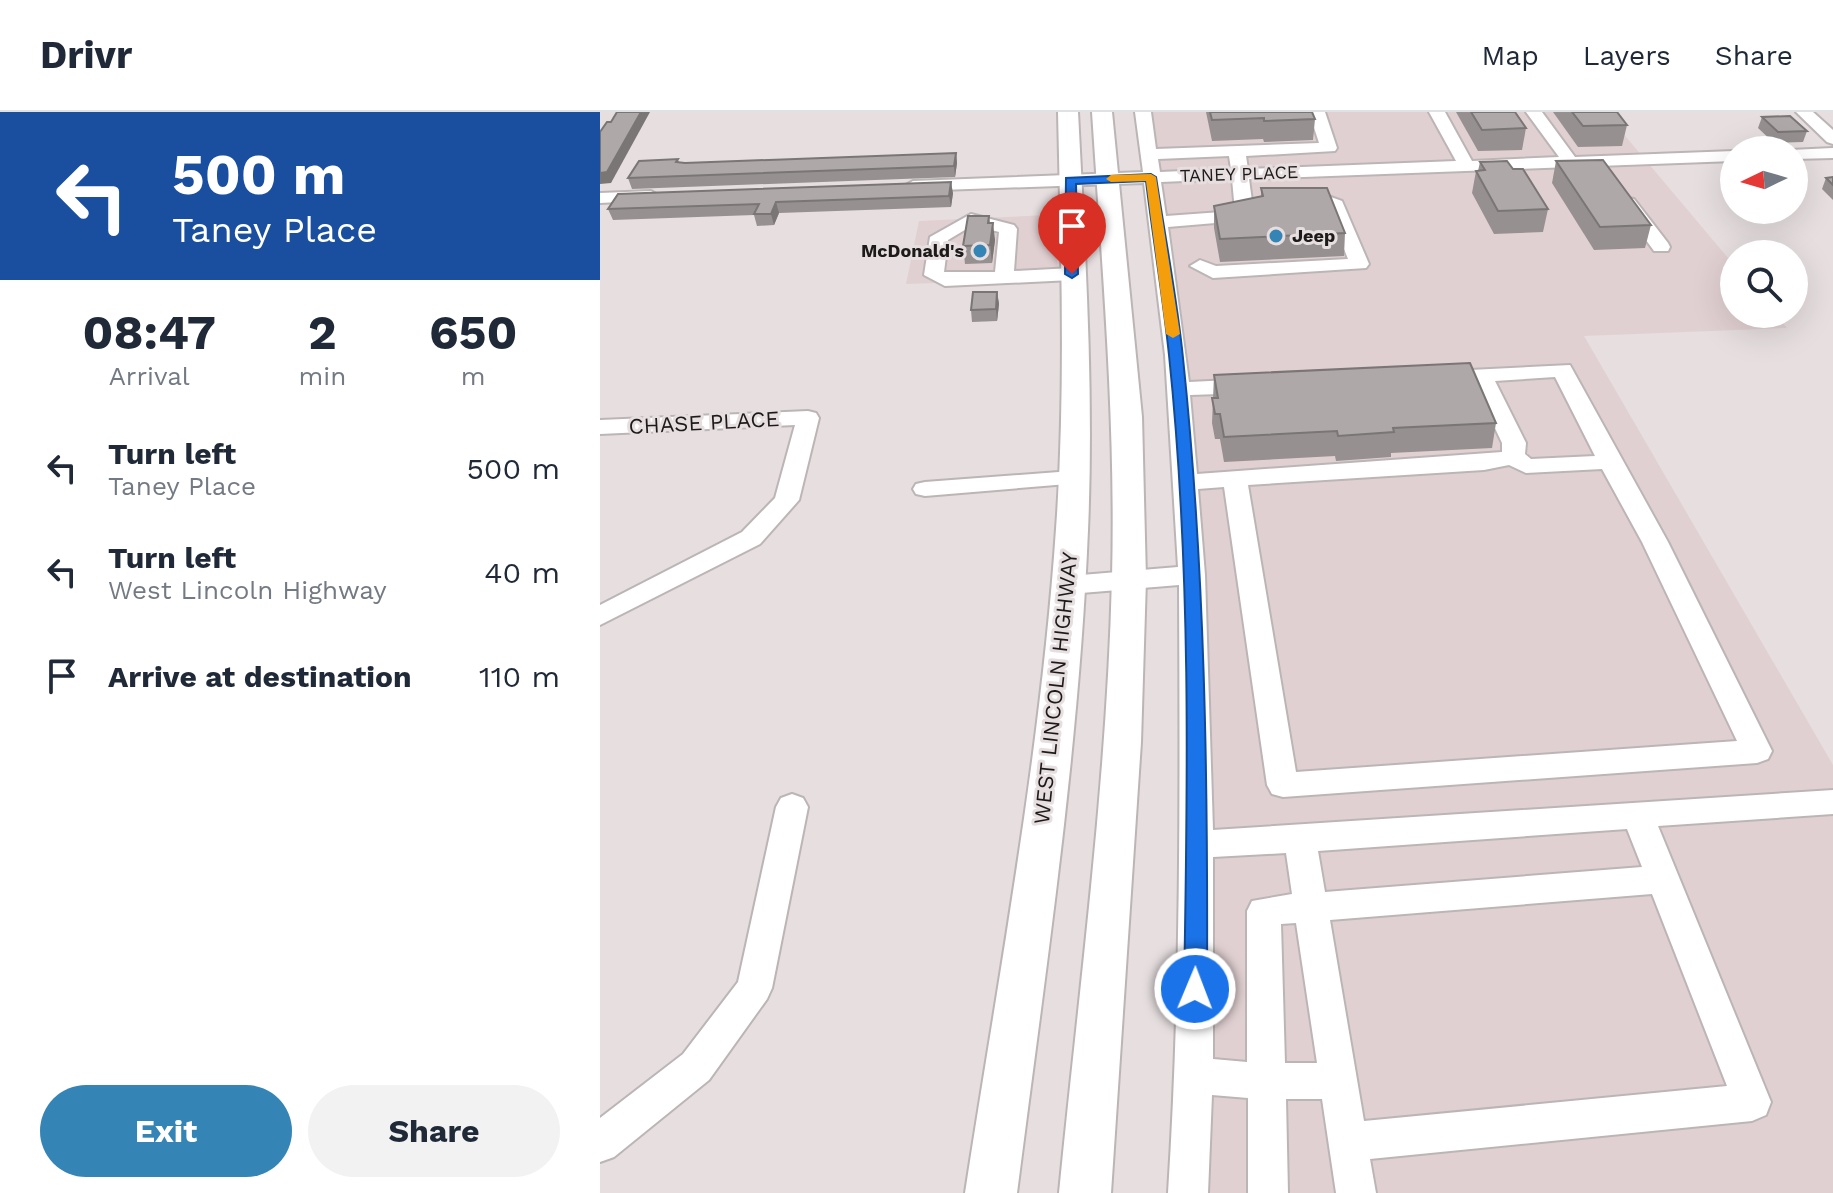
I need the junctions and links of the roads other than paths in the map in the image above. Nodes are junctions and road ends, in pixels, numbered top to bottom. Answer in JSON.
{"nodes":[{"id":1,"x":1068,"y":112,"type":"edge"},
{"id":2,"x":1102,"y":112,"type":"edge"},
{"id":3,"x":1143,"y":112,"type":"edge"},
{"id":4,"x":1317,"y":112,"type":"edge"},
{"id":5,"x":1437,"y":112,"type":"edge"},
{"id":6,"x":1534,"y":112,"type":"edge"},
{"id":7,"x":1804,"y":112,"type":"edge"},
{"id":8,"x":1833,"y":139,"type":"edge"},
{"id":9,"x":1237,"y":151,"type":"junction"},
{"id":10,"x":1833,"y":153,"type":"edge"},
{"id":11,"x":1808,"y":154,"type":"edge"},
{"id":12,"x":1566,"y":156,"type":"junction"},
{"id":13,"x":1720,"y":156,"type":"edge"},
{"id":14,"x":1463,"y":160,"type":"junction"},
{"id":15,"x":1597,"y":160,"type":"junction"},
{"id":16,"x":1507,"y":164,"type":"junction"},
{"id":17,"x":1149,"y":166,"type":"junction"},
{"id":18,"x":1440,"y":166,"type":"junction"},
{"id":19,"x":1240,"y":174,"type":"junction"},
{"id":20,"x":1088,"y":180,"type":"junction"},
{"id":21,"x":973,"y":184,"type":"junction"},
{"id":22,"x":894,"y":187,"type":"edge"},
{"id":23,"x":662,"y":196,"type":"edge"},
{"id":24,"x":600,"y":198,"type":"edge"},
{"id":25,"x":1284,"y":202,"type":"edge"},
{"id":26,"x":971,"y":219,"type":"junction"},
{"id":27,"x":1157,"y":222,"type":"junction"},
{"id":28,"x":1196,"y":243,"type":"junction"},
{"id":29,"x":1661,"y":247,"type":"dead end"},
{"id":30,"x":1164,"y":269,"type":"junction"},
{"id":31,"x":1072,"y":274,"type":"junction"},
{"id":32,"x":1004,"y":277,"type":"junction"},
{"id":33,"x":1481,"y":375,"type":"junction"},
{"id":34,"x":1412,"y":378,"type":"edge"},
{"id":35,"x":1278,"y":384,"type":"edge"},
{"id":36,"x":1179,"y":389,"type":"junction"},
{"id":37,"x":600,"y":427,"type":"edge"},
{"id":38,"x":1513,"y":457,"type":"junction"},
{"id":39,"x":1610,"y":462,"type":"junction"},
{"id":40,"x":1072,"y":478,"type":"junction"},
{"id":41,"x":1235,"y":479,"type":"junction"},
{"id":42,"x":1186,"y":482,"type":"junction"},
{"id":43,"x":925,"y":489,"type":"dead end"},
{"id":44,"x":1192,"y":575,"type":"junction"},
{"id":45,"x":1129,"y":579,"type":"junction"},
{"id":46,"x":1069,"y":585,"type":"junction"},
{"id":47,"x":600,"y":616,"type":"edge"},
{"id":48,"x":1833,"y":802,"type":"edge"},
{"id":49,"x":792,"y":807,"type":"dead end"},
{"id":50,"x":1637,"y":813,"type":"junction"},
{"id":51,"x":1300,"y":840,"type":"junction"},
{"id":52,"x":1197,"y":844,"type":"junction"},
{"id":53,"x":1663,"y":879,"type":"junction"},
{"id":54,"x":1311,"y":908,"type":"junction"},
{"id":55,"x":1194,"y":1076,"type":"junction"},
{"id":56,"x":1266,"y":1081,"type":"junction"},
{"id":57,"x":1340,"y":1081,"type":"junction"},
{"id":58,"x":1349,"y":1142,"type":"junction"},
{"id":59,"x":600,"y":1143,"type":"edge"},
{"id":60,"x":991,"y":1193,"type":"edge"},
{"id":61,"x":1085,"y":1193,"type":"edge"},
{"id":62,"x":1188,"y":1193,"type":"edge"},
{"id":63,"x":1268,"y":1193,"type":"edge"},
{"id":64,"x":1356,"y":1193,"type":"edge"}],
"edges":[{"from":1,"to":20,"type":"main road"},
{"from":2,"to":20,"type":"main road"},
{"from":3,"to":17,"type":"street"},
{"from":4,"to":9,"type":"street"},
{"from":5,"to":14,"type":"street"},
{"from":6,"to":12,"type":"street"},
{"from":7,"to":8,"type":"street"},
{"from":9,"to":17,"type":"street"},
{"from":9,"to":19,"type":"street"},
{"from":10,"to":11,"type":"street"},
{"from":12,"to":14,"type":"street"},
{"from":12,"to":15,"type":"street","name":"TANEY PLACE"},
{"from":12,"to":16,"type":"street","name":"TANEY PLACE"},
{"from":13,"to":15,"type":"street","name":"TANEY PLACE"},
{"from":14,"to":16,"type":"street","name":"TANEY PLACE"},
{"from":14,"to":18,"type":"street","name":"TANEY PLACE"},
{"from":15,"to":29,"type":"street"},
{"from":16,"to":18,"type":"street"},
{"from":17,"to":19,"type":"street","name":"TANEY PLACE"},
{"from":17,"to":20,"type":"street","name":"TANEY PLACE"},
{"from":17,"to":27,"type":"street"},
{"from":18,"to":19,"type":"street","name":"TANEY PLACE"},
{"from":19,"to":28,"type":"street"},
{"from":20,"to":21,"type":"street","name":"TANEY PLACE"},
{"from":20,"to":31,"type":"main road","name":"WEST LINCOLN HIGHWAY"},
{"from":20,"to":45,"type":"main road"},
{"from":21,"to":22,"type":"street","name":"TANEY PLACE"},
{"from":21,"to":26,"type":"street"},
{"from":23,"to":24,"type":"street"},
{"from":25,"to":28,"type":"street"},
{"from":26,"to":32,"type":"street"},
{"from":26,"to":32,"type":"street"},
{"from":27,"to":28,"type":"street"},
{"from":27,"to":30,"type":"street"},
{"from":28,"to":30,"type":"street"},
{"from":30,"to":36,"type":"street"},
{"from":31,"to":32,"type":"street"},
{"from":31,"to":40,"type":"main road","name":"WEST LINCOLN HIGHWAY"},
{"from":33,"to":34,"type":"street"},
{"from":33,"to":38,"type":"street"},
{"from":33,"to":39,"type":"street"},
{"from":35,"to":36,"type":"street"},
{"from":36,"to":42,"type":"street"},
{"from":37,"to":47,"type":"street","name":"CHASE PLACE"},
{"from":38,"to":39,"type":"street"},
{"from":38,"to":41,"type":"street"},
{"from":39,"to":41,"type":"street"},
{"from":40,"to":43,"type":"street"},
{"from":40,"to":46,"type":"main road","name":"WEST LINCOLN HIGHWAY"},
{"from":41,"to":42,"type":"street"},
{"from":42,"to":44,"type":"street"},
{"from":44,"to":45,"type":"street"},
{"from":44,"to":52,"type":"street"},
{"from":45,"to":46,"type":"street"},
{"from":45,"to":61,"type":"main road"},
{"from":46,"to":60,"type":"main road","name":"WEST LINCOLN HIGHWAY"},
{"from":48,"to":50,"type":"street"},
{"from":49,"to":59,"type":"street"},
{"from":50,"to":51,"type":"street"},
{"from":50,"to":53,"type":"street"},
{"from":51,"to":52,"type":"street"},
{"from":51,"to":54,"type":"street"},
{"from":52,"to":55,"type":"street"},
{"from":53,"to":54,"type":"street"},
{"from":53,"to":58,"type":"street"},
{"from":54,"to":56,"type":"street"},
{"from":54,"to":57,"type":"street"},
{"from":55,"to":56,"type":"street"},
{"from":55,"to":62,"type":"street"},
{"from":56,"to":57,"type":"street"},
{"from":56,"to":63,"type":"street"},
{"from":57,"to":58,"type":"street"},
{"from":58,"to":64,"type":"street"}]}
